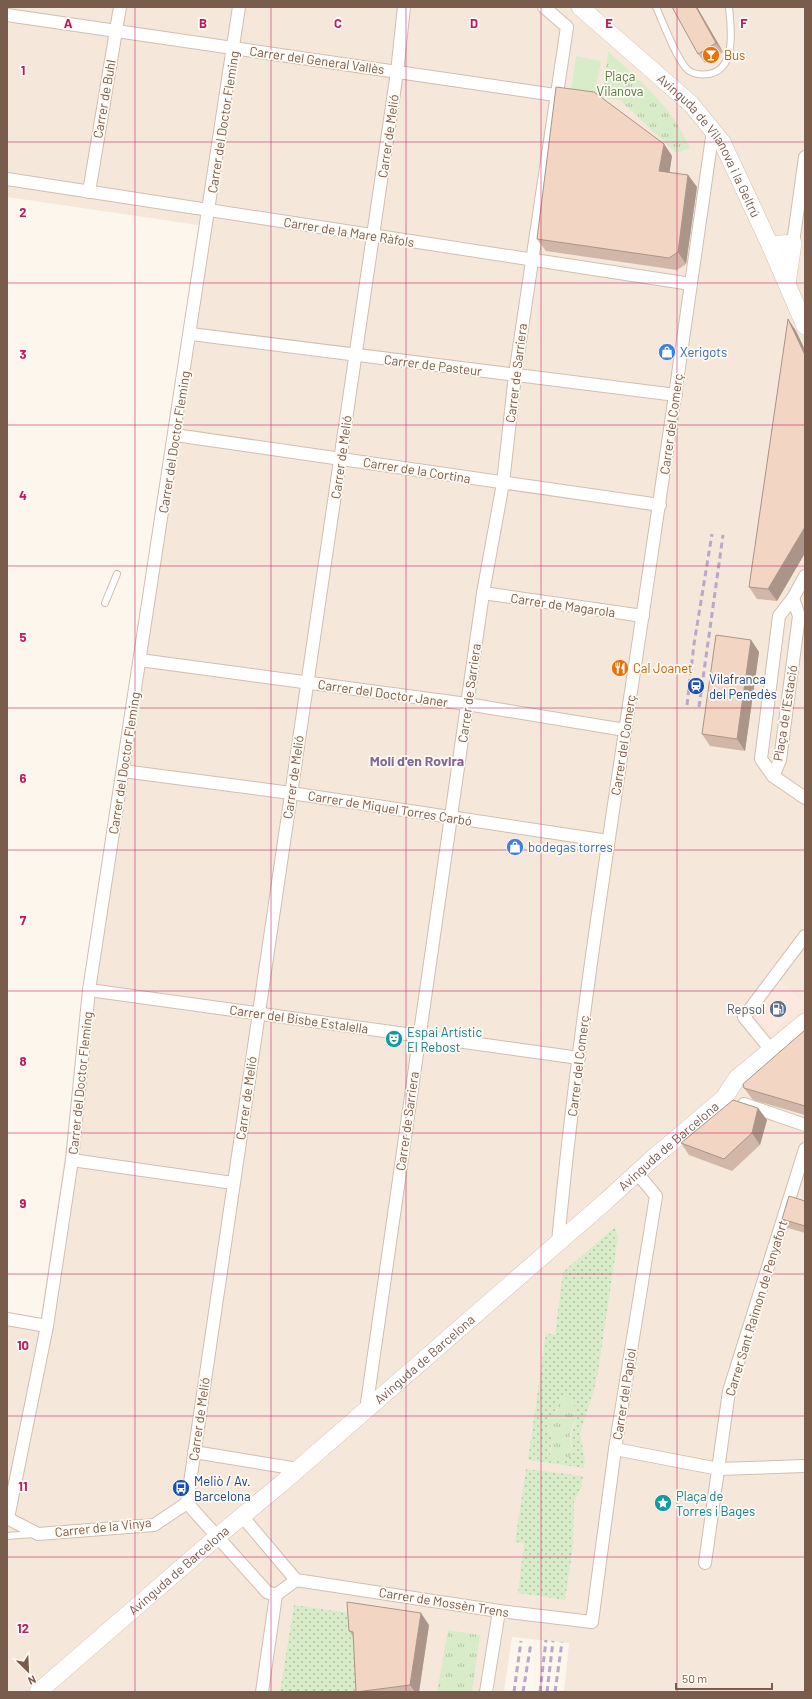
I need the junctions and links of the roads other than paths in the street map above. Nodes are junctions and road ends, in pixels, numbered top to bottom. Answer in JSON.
{"nodes":[{"id":1,"x":120,"y":7,"type":"edge"},
{"id":2,"x":239,"y":7,"type":"edge"},
{"id":3,"x":404,"y":7,"type":"edge"},
{"id":4,"x":544,"y":7,"type":"edge"},
{"id":5,"x":580,"y":7,"type":"edge"},
{"id":6,"x":656,"y":7,"type":"edge"},
{"id":7,"x":729,"y":7,"type":"edge"},
{"id":8,"x":7,"y":15,"type":"edge"},
{"id":9,"x":116,"y":31,"type":"junction"},
{"id":10,"x":234,"y":48,"type":"junction"},
{"id":11,"x":397,"y":72,"type":"junction"},
{"id":12,"x":555,"y":95,"type":"junction"},
{"id":13,"x":713,"y":130,"type":"junction"},
{"id":14,"x":805,"y":157,"type":"edge"},
{"id":15,"x":804,"y":171,"type":"edge"},
{"id":16,"x":7,"y":179,"type":"edge"},
{"id":17,"x":88,"y":192,"type":"junction"},
{"id":18,"x":210,"y":210,"type":"junction"},
{"id":19,"x":373,"y":236,"type":"junction"},
{"id":20,"x":793,"y":243,"type":"junction"},
{"id":21,"x":770,"y":245,"type":"junction"},
{"id":22,"x":531,"y":260,"type":"junction"},
{"id":23,"x":691,"y":284,"type":"junction"},
{"id":24,"x":788,"y":288,"type":"junction"},
{"id":25,"x":805,"y":326,"type":"edge"},
{"id":26,"x":190,"y":334,"type":"junction"},
{"id":27,"x":356,"y":355,"type":"junction"},
{"id":28,"x":515,"y":375,"type":"junction"},
{"id":29,"x":676,"y":395,"type":"junction"},
{"id":30,"x":175,"y":435,"type":"junction"},
{"id":31,"x":340,"y":459,"type":"junction"},
{"id":32,"x":502,"y":483,"type":"junction"},
{"id":33,"x":660,"y":505,"type":"junction"},
{"id":34,"x":117,"y":574,"type":"dead end"},
{"id":35,"x":805,"y":576,"type":"edge"},
{"id":36,"x":483,"y":593,"type":"junction"},
{"id":37,"x":793,"y":598,"type":"junction"},
{"id":38,"x":105,"y":603,"type":"dead end"},
{"id":39,"x":643,"y":616,"type":"junction"},
{"id":40,"x":140,"y":660,"type":"junction"},
{"id":41,"x":307,"y":682,"type":"junction"},
{"id":42,"x":467,"y":704,"type":"junction"},
{"id":43,"x":625,"y":730,"type":"junction"},
{"id":44,"x":123,"y":771,"type":"junction"},
{"id":45,"x":774,"y":776,"type":"junction"},
{"id":46,"x":291,"y":792,"type":"junction"},
{"id":47,"x":805,"y":798,"type":"edge"},
{"id":48,"x":451,"y":818,"type":"junction"},
{"id":49,"x":608,"y":841,"type":"junction"},
{"id":50,"x":805,"y":936,"type":"edge"},
{"id":51,"x":89,"y":990,"type":"junction"},
{"id":52,"x":258,"y":1014,"type":"junction"},
{"id":53,"x":805,"y":1022,"type":"edge"},
{"id":54,"x":419,"y":1036,"type":"junction"},
{"id":55,"x":772,"y":1050,"type":"junction"},
{"id":56,"x":579,"y":1058,"type":"junction"},
{"id":57,"x":724,"y":1098,"type":"junction"},
{"id":58,"x":805,"y":1125,"type":"edge"},
{"id":59,"x":805,"y":1149,"type":"edge"},
{"id":60,"x":72,"y":1160,"type":"junction"},
{"id":61,"x":637,"y":1173,"type":"junction"},
{"id":62,"x":233,"y":1183,"type":"junction"},
{"id":63,"x":558,"y":1242,"type":"junction"},
{"id":64,"x":7,"y":1319,"type":"edge"},
{"id":65,"x":47,"y":1326,"type":"junction"},
{"id":66,"x":366,"y":1410,"type":"junction"},
{"id":67,"x":615,"y":1449,"type":"junction"},
{"id":68,"x":194,"y":1452,"type":"junction"},
{"id":69,"x":805,"y":1466,"type":"edge"},
{"id":70,"x":298,"y":1469,"type":"junction"},
{"id":71,"x":719,"y":1469,"type":"junction"},
{"id":72,"x":187,"y":1503,"type":"junction"},
{"id":73,"x":242,"y":1516,"type":"junction"},
{"id":74,"x":8,"y":1518,"type":"edge"},
{"id":75,"x":38,"y":1534,"type":"junction"},
{"id":76,"x":7,"y":1536,"type":"edge"},
{"id":77,"x":218,"y":1536,"type":"junction"},
{"id":78,"x":705,"y":1563,"type":"dead end"},
{"id":79,"x":296,"y":1580,"type":"junction"},
{"id":80,"x":276,"y":1595,"type":"junction"},
{"id":81,"x":499,"y":1611,"type":"junction"},
{"id":82,"x":592,"y":1622,"type":"joint"},
{"id":83,"x":38,"y":1692,"type":"edge"},
{"id":84,"x":262,"y":1692,"type":"edge"},
{"id":85,"x":486,"y":1692,"type":"edge"}],
"edges":[{"from":1,"to":9,"type":"street","name":"Carrer de Buhl"},
{"from":2,"to":10,"type":"street","name":"Carrer del Doctor Fleming"},
{"from":3,"to":11,"type":"street","name":"Carrer de Melió"},
{"from":4,"to":12,"type":"street","name":"Carrer de Sarriera"},
{"from":5,"to":13,"type":"street","name":"Avinguda de Vilanova i la Geltrú"},
{"from":6,"to":7,"type":"lane"},
{"from":8,"to":9,"type":"street","name":"Carrer del General Vallès"},
{"from":9,"to":10,"type":"street","name":"Carrer del General Vallès"},
{"from":9,"to":17,"type":"street","name":"Carrer de Buhl"},
{"from":10,"to":11,"type":"street","name":"Carrer del General Vallès"},
{"from":10,"to":18,"type":"street","name":"Carrer del Doctor Fleming"},
{"from":11,"to":12,"type":"street","name":"Carrer del General Vallès"},
{"from":11,"to":19,"type":"street","name":"Carrer de Melió"},
{"from":12,"to":22,"type":"street","name":"Carrer de Sarriera"},
{"from":13,"to":21,"type":"street","name":"Avinguda de Vilanova i la Geltrú"},
{"from":13,"to":23,"type":"street","name":"Carrer del Comerç"},
{"from":14,"to":15,"type":"street"},
{"from":15,"to":20,"type":"street"},
{"from":16,"to":17,"type":"street","name":"Carrer de la Mare Ràfols"},
{"from":17,"to":18,"type":"street","name":"Carrer de la Mare Ràfols"},
{"from":18,"to":19,"type":"street","name":"Carrer de la Mare Ràfols"},
{"from":18,"to":26,"type":"street","name":"Carrer del Doctor Fleming"},
{"from":19,"to":22,"type":"street","name":"Carrer de la Mare Ràfols"},
{"from":19,"to":27,"type":"street","name":"Carrer de Melió"},
{"from":20,"to":21,"type":"street"},
{"from":20,"to":24,"type":"street"},
{"from":21,"to":24,"type":"street","name":"Avinguda de Vilanova i la Geltrú"},
{"from":22,"to":23,"type":"street","name":"Carrer de la Mare Ràfols"},
{"from":22,"to":28,"type":"street","name":"Carrer de Sarriera"},
{"from":23,"to":29,"type":"street","name":"Carrer del Comerç"},
{"from":24,"to":25,"type":"street","name":"Avinguda de Vilanova i la Geltrú"},
{"from":26,"to":27,"type":"street","name":"Carrer de Pasteur"},
{"from":26,"to":30,"type":"street","name":"Carrer del Doctor Fleming"},
{"from":27,"to":28,"type":"street","name":"Carrer de Pasteur"},
{"from":27,"to":31,"type":"street","name":"Carrer de Melió"},
{"from":28,"to":29,"type":"street","name":"Carrer de Pasteur"},
{"from":28,"to":32,"type":"street","name":"Carrer de Sarriera"},
{"from":29,"to":33,"type":"street","name":"Carrer del Comerç"},
{"from":30,"to":31,"type":"street","name":"Carrer de la Cortina"},
{"from":30,"to":40,"type":"street","name":"Carrer del Doctor Fleming"},
{"from":31,"to":32,"type":"street","name":"Carrer de la Cortina"},
{"from":31,"to":41,"type":"street","name":"Carrer de Melió"},
{"from":32,"to":33,"type":"street","name":"Carrer de la Cortina"},
{"from":32,"to":36,"type":"street","name":"Carrer de Sarriera"},
{"from":33,"to":39,"type":"street","name":"Carrer del Comerç"},
{"from":34,"to":38,"type":"lane"},
{"from":35,"to":37,"type":"street"},
{"from":36,"to":39,"type":"street","name":"Carrer de Magarola"},
{"from":36,"to":42,"type":"street","name":"Carrer de Sarriera"},
{"from":37,"to":45,"type":"street","name":"Plaça de l'Estació"},
{"from":37,"to":45,"type":"street","name":"Plaça de l'Estació"},
{"from":39,"to":43,"type":"street","name":"Carrer del Comerç"},
{"from":40,"to":41,"type":"street","name":"Carrer del Doctor Janer"},
{"from":40,"to":44,"type":"street","name":"Carrer del Doctor Fleming"},
{"from":41,"to":42,"type":"street","name":"Carrer del Doctor Janer"},
{"from":41,"to":46,"type":"street","name":"Carrer de Melió"},
{"from":42,"to":43,"type":"street","name":"Carrer del Doctor Janer"},
{"from":42,"to":48,"type":"street","name":"Carrer de Sarriera"},
{"from":43,"to":49,"type":"street","name":"Carrer del Comerç"},
{"from":44,"to":46,"type":"street","name":"Carrer de Miquel Torres Carbó"},
{"from":44,"to":51,"type":"street","name":"Carrer del Doctor Fleming"},
{"from":45,"to":47,"type":"street"},
{"from":46,"to":48,"type":"street","name":"Carrer de Miquel Torres Carbó"},
{"from":46,"to":52,"type":"street","name":"Carrer de Melió"},
{"from":48,"to":49,"type":"street","name":"Carrer de Miquel Torres Carbó"},
{"from":48,"to":54,"type":"street","name":"Carrer de Sarriera"},
{"from":49,"to":56,"type":"street","name":"Carrer del Comerç"},
{"from":50,"to":55,"type":"street"},
{"from":51,"to":52,"type":"street","name":"Carrer del Bisbe Estalella"},
{"from":51,"to":60,"type":"street","name":"Carrer del Doctor Fleming"},
{"from":52,"to":54,"type":"street","name":"Carrer del Bisbe Estalella"},
{"from":52,"to":62,"type":"street","name":"Carrer de Melió"},
{"from":53,"to":55,"type":"street","name":"Avinguda de Barcelona"},
{"from":54,"to":56,"type":"street","name":"Carrer del Bisbe Estalella"},
{"from":54,"to":66,"type":"street","name":"Carrer de Sarriera"},
{"from":55,"to":57,"type":"street","name":"Avinguda de Barcelona"},
{"from":56,"to":63,"type":"street","name":"Carrer del Comerç"},
{"from":57,"to":58,"type":"street"},
{"from":57,"to":61,"type":"street","name":"Avinguda de Barcelona"},
{"from":59,"to":71,"type":"street","name":"Carrer Sant Raimon de Penyafort"},
{"from":60,"to":62,"type":"street"},
{"from":60,"to":65,"type":"street","name":"Carrer del Doctor Fleming"},
{"from":61,"to":63,"type":"street","name":"Avinguda de Barcelona"},
{"from":61,"to":67,"type":"street","name":"Carrer del Papiol"},
{"from":62,"to":68,"type":"street","name":"Carrer de Melió"},
{"from":63,"to":66,"type":"street","name":"Avinguda de Barcelona"},
{"from":64,"to":65,"type":"street"},
{"from":65,"to":74,"type":"street","name":"Carrer del Doctor Fleming"},
{"from":66,"to":70,"type":"street","name":"Avinguda de Barcelona"},
{"from":67,"to":71,"type":"street"},
{"from":67,"to":82,"type":"street","name":"Carrer del Papiol"},
{"from":68,"to":70,"type":"street"},
{"from":68,"to":72,"type":"street","name":"Carrer de Melió"},
{"from":69,"to":71,"type":"street"},
{"from":70,"to":73,"type":"street","name":"Avinguda de Barcelona"},
{"from":71,"to":78,"type":"street","name":"Carrer Sant Raimon de Penyafort"},
{"from":72,"to":75,"type":"street","name":"Carrer de la Vinya"},
{"from":72,"to":77,"type":"street"},
{"from":73,"to":77,"type":"street","name":"Avinguda de Barcelona"},
{"from":73,"to":79,"type":"street"},
{"from":74,"to":75,"type":"street","name":"Carrer de la Vinya"},
{"from":75,"to":76,"type":"lane","name":"Carrer de la Vinya"},
{"from":77,"to":80,"type":"street"},
{"from":77,"to":83,"type":"street","name":"Avinguda de Barcelona"},
{"from":79,"to":80,"type":"street"},
{"from":79,"to":81,"type":"street","name":"Carrer de Mossèn Trens"},
{"from":80,"to":84,"type":"street"},
{"from":81,"to":82,"type":"street","name":"Carrer de Mossèn Trens"},
{"from":81,"to":85,"type":"street"}]}
